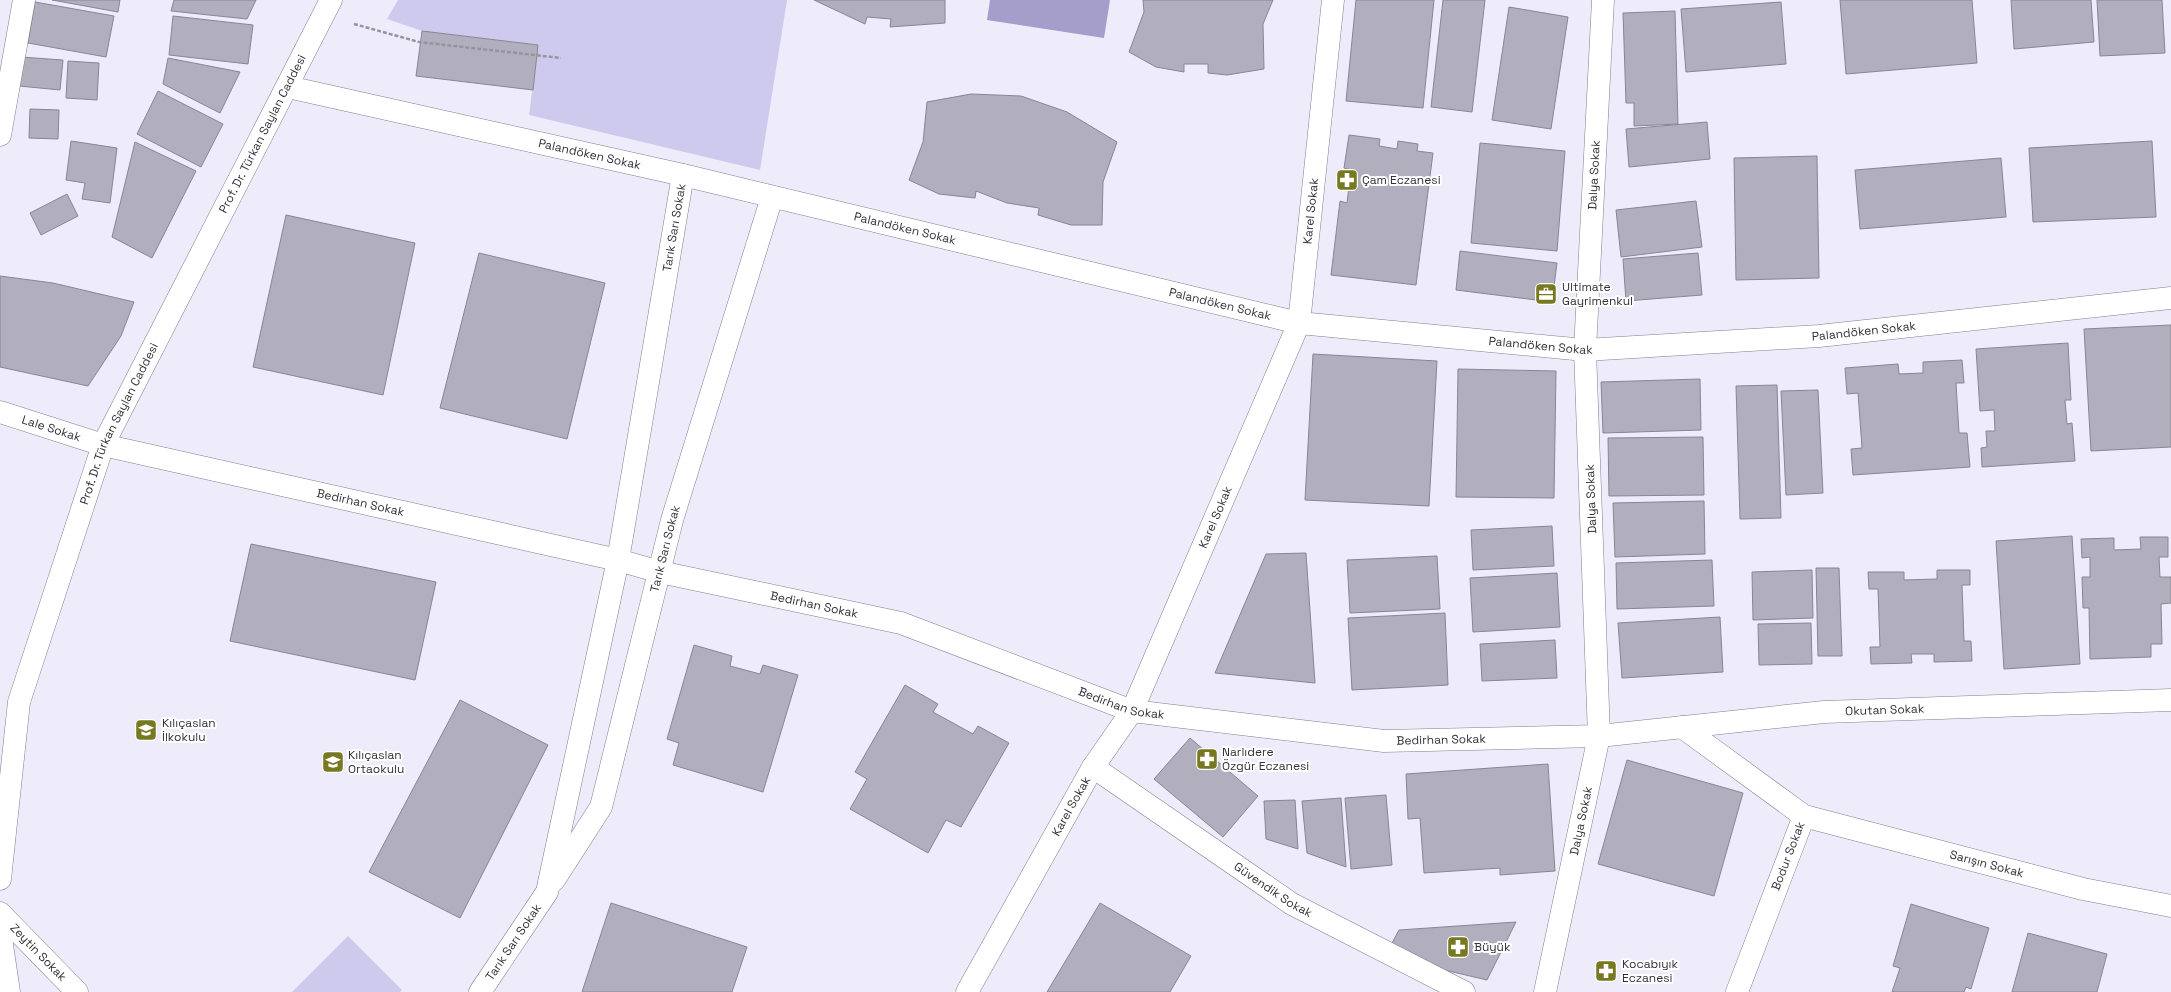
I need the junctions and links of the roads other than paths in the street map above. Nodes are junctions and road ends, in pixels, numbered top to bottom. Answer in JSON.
{"nodes":[{"id":1,"x":24,"y":0,"type":"edge"},
{"id":2,"x":1332,"y":0,"type":"edge"},
{"id":3,"x":1603,"y":0,"type":"edge"},
{"id":4,"x":328,"y":8,"type":"edge"},
{"id":5,"x":288,"y":87,"type":"junction"},
{"id":6,"x":0,"y":135,"type":"edge"},
{"id":7,"x":683,"y":175,"type":"junction"},
{"id":8,"x":772,"y":197,"type":"junction"},
{"id":9,"x":2171,"y":298,"type":"edge"},
{"id":10,"x":1299,"y":323,"type":"junction"},
{"id":11,"x":1585,"y":350,"type":"junction"},
{"id":12,"x":0,"y":412,"type":"edge"},
{"id":13,"x":103,"y":444,"type":"junction"},
{"id":14,"x":618,"y":560,"type":"junction"},
{"id":15,"x":660,"y":572,"type":"junction"},
{"id":16,"x":2171,"y":700,"type":"edge"},
{"id":17,"x":1132,"y":711,"type":"junction"},
{"id":18,"x":1682,"y":727,"type":"junction"},
{"id":19,"x":1599,"y":736,"type":"junction"},
{"id":20,"x":1093,"y":767,"type":"junction"},
{"id":21,"x":1804,"y":816,"type":"junction"},
{"id":22,"x":0,"y":879,"type":"edge"},
{"id":23,"x":547,"y":892,"type":"junction"},
{"id":24,"x":2171,"y":906,"type":"edge"},
{"id":25,"x":0,"y":913,"type":"edge"},
{"id":26,"x":0,"y":931,"type":"edge"},
{"id":27,"x":9,"y":992,"type":"edge"},
{"id":28,"x":77,"y":992,"type":"edge"},
{"id":29,"x":480,"y":992,"type":"edge"},
{"id":30,"x":967,"y":992,"type":"edge"},
{"id":31,"x":1464,"y":992,"type":"edge"},
{"id":32,"x":1545,"y":992,"type":"edge"},
{"id":33,"x":1737,"y":992,"type":"edge"}],
"edges":[{"from":1,"to":6,"type":"street"},
{"from":2,"to":10,"type":"street","name":"Karel Sokak"},
{"from":3,"to":11,"type":"street","name":"Dalya Sokak"},
{"from":4,"to":5,"type":"street","name":"Prof. Dr. Türkan Saylan Caddesi"},
{"from":5,"to":7,"type":"street","name":"Palandöken Sokak"},
{"from":5,"to":13,"type":"street","name":"Prof. Dr. Türkan Saylan Caddesi"},
{"from":7,"to":8,"type":"street","name":"Palandöken Sokak"},
{"from":7,"to":14,"type":"street","name":"Tarık Sarı Sokak"},
{"from":8,"to":10,"type":"street","name":"Palandöken Sokak"},
{"from":8,"to":15,"type":"street","name":"Tarık Sarı Sokak"},
{"from":9,"to":11,"type":"street","name":"Palandöken Sokak"},
{"from":10,"to":11,"type":"street","name":"Palandöken Sokak"},
{"from":10,"to":17,"type":"street","name":"Karel Sokak"},
{"from":11,"to":19,"type":"street","name":"Dalya Sokak"},
{"from":12,"to":13,"type":"street","name":"Lale Sokak"},
{"from":13,"to":14,"type":"street","name":"Bedirhan Sokak"},
{"from":13,"to":22,"type":"street","name":"Prof. Dr. Türkan Saylan Caddesi"},
{"from":14,"to":15,"type":"street","name":"Bedirhan Sokak"},
{"from":14,"to":23,"type":"street","name":"Tarık Sarı Sokak"},
{"from":15,"to":17,"type":"street","name":"Bedirhan Sokak"},
{"from":15,"to":23,"type":"street","name":"Tarık Sarı Sokak"},
{"from":16,"to":18,"type":"street","name":"Okutan Sokak"},
{"from":17,"to":19,"type":"street","name":"Bedirhan Sokak"},
{"from":17,"to":20,"type":"street","name":"Karel Sokak"},
{"from":18,"to":19,"type":"street","name":"Okutan Sokak"},
{"from":18,"to":21,"type":"street","name":"Bodur Sokak"},
{"from":19,"to":32,"type":"street","name":"Dalya Sokak"},
{"from":20,"to":30,"type":"street","name":"Karel Sokak"},
{"from":20,"to":31,"type":"street","name":"Güvendik Sokak"},
{"from":21,"to":24,"type":"street","name":"Sarışın Sokak"},
{"from":21,"to":33,"type":"street","name":"Bodur Sokak"},
{"from":23,"to":29,"type":"street","name":"Tarık Sarı Sokak"},
{"from":25,"to":28,"type":"street","name":"Zeytin Sokak"},
{"from":26,"to":27,"type":"street"}]}
